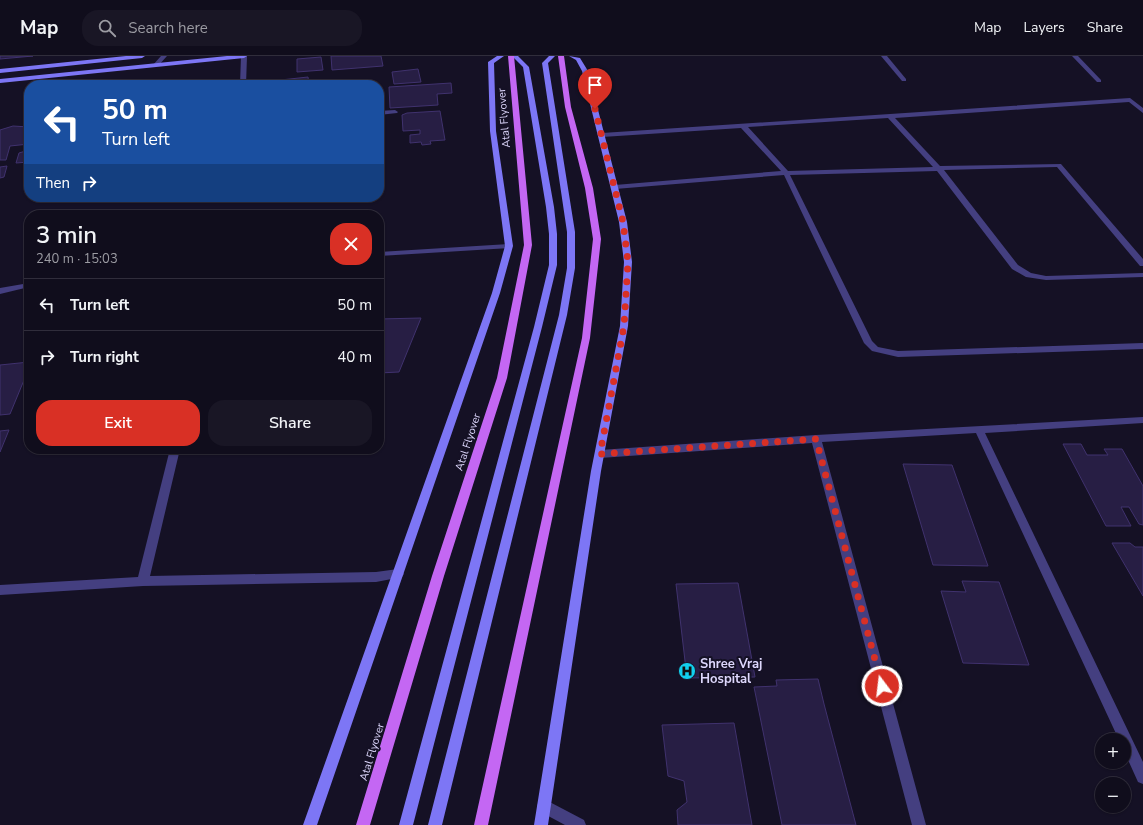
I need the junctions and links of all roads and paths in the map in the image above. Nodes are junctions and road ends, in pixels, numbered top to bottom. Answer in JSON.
{"nodes":[{"id":1,"x":142,"y":56,"type":"edge"},
{"id":2,"x":164,"y":56,"type":"edge"},
{"id":3,"x":244,"y":56,"type":"edge"},
{"id":4,"x":502,"y":56,"type":"edge"},
{"id":5,"x":510,"y":56,"type":"edge"},
{"id":6,"x":515,"y":56,"type":"edge"},
{"id":7,"x":552,"y":56,"type":"edge"},
{"id":8,"x":561,"y":56,"type":"edge"},
{"id":9,"x":572,"y":56,"type":"edge"},
{"id":10,"x":884,"y":56,"type":"edge"},
{"id":11,"x":1075,"y":56,"type":"edge"},
{"id":12,"x":156,"y":65,"type":"junction"},
{"id":13,"x":0,"y":71,"type":"edge"},
{"id":14,"x":243,"y":80,"type":"edge"},
{"id":15,"x":904,"y":80,"type":"dead end"},
{"id":16,"x":0,"y":81,"type":"edge"},
{"id":17,"x":1099,"y":81,"type":"dead end"},
{"id":18,"x":1143,"y":111,"type":"edge"},
{"id":19,"x":396,"y":112,"type":"dead end"},
{"id":20,"x":384,"y":113,"type":"edge"},
{"id":21,"x":890,"y":116,"type":"junction"},
{"id":22,"x":743,"y":126,"type":"junction"},
{"id":23,"x":602,"y":135,"type":"junction"},
{"id":24,"x":939,"y":169,"type":"junction"},
{"id":25,"x":786,"y":173,"type":"junction"},
{"id":26,"x":615,"y":187,"type":"junction"},
{"id":27,"x":509,"y":246,"type":"junction"},
{"id":28,"x":384,"y":254,"type":"edge"},
{"id":29,"x":1143,"y":264,"type":"edge"},
{"id":30,"x":1143,"y":275,"type":"edge"},
{"id":31,"x":24,"y":286,"type":"edge"},
{"id":32,"x":0,"y":291,"type":"edge"},
{"id":33,"x":1143,"y":346,"type":"edge"},
{"id":34,"x":1143,"y":420,"type":"edge"},
{"id":35,"x":979,"y":430,"type":"junction"},
{"id":36,"x":816,"y":439,"type":"junction"},
{"id":37,"x":174,"y":454,"type":"edge"},
{"id":38,"x":600,"y":454,"type":"junction"},
{"id":39,"x":398,"y":574,"type":"junction"},
{"id":40,"x":143,"y":582,"type":"junction"},
{"id":41,"x":0,"y":590,"type":"edge"},
{"id":42,"x":1143,"y":777,"type":"edge"},
{"id":43,"x":544,"y":806,"type":"junction"},
{"id":44,"x":310,"y":825,"type":"edge"},
{"id":45,"x":363,"y":825,"type":"edge"},
{"id":46,"x":406,"y":825,"type":"edge"},
{"id":47,"x":435,"y":825,"type":"edge"},
{"id":48,"x":481,"y":825,"type":"edge"},
{"id":49,"x":541,"y":825,"type":"edge"},
{"id":50,"x":579,"y":825,"type":"edge"},
{"id":51,"x":919,"y":825,"type":"edge"}],
"edges":[{"from":1,"to":13,"type":"street"},
{"from":2,"to":12,"type":"street"},
{"from":3,"to":12,"type":"street"},
{"from":3,"to":14,"type":"street"},
{"from":4,"to":27,"type":"street"},
{"from":5,"to":45,"type":"main road","name":"Atal Flyover"},
{"from":6,"to":46,"type":"street"},
{"from":7,"to":47,"type":"street"},
{"from":8,"to":48,"type":"main road"},
{"from":9,"to":23,"type":"street"},
{"from":10,"to":15,"type":"street"},
{"from":11,"to":17,"type":"street"},
{"from":12,"to":16,"type":"street"},
{"from":18,"to":21,"type":"street"},
{"from":19,"to":20,"type":"street"},
{"from":21,"to":22,"type":"street"},
{"from":21,"to":24,"type":"street"},
{"from":22,"to":23,"type":"street"},
{"from":22,"to":25,"type":"street"},
{"from":23,"to":26,"type":"street"},
{"from":24,"to":25,"type":"street"},
{"from":24,"to":29,"type":"street"},
{"from":24,"to":30,"type":"street"},
{"from":25,"to":26,"type":"street"},
{"from":25,"to":33,"type":"street"},
{"from":26,"to":38,"type":"street"},
{"from":27,"to":28,"type":"street"},
{"from":27,"to":39,"type":"street"},
{"from":31,"to":32,"type":"street"},
{"from":34,"to":35,"type":"street"},
{"from":35,"to":36,"type":"street"},
{"from":35,"to":42,"type":"street"},
{"from":36,"to":38,"type":"street"},
{"from":36,"to":51,"type":"street"},
{"from":37,"to":40,"type":"street"},
{"from":38,"to":43,"type":"street"},
{"from":39,"to":40,"type":"street"},
{"from":39,"to":44,"type":"street"},
{"from":40,"to":41,"type":"street"},
{"from":43,"to":49,"type":"street"},
{"from":43,"to":50,"type":"street"}]}
